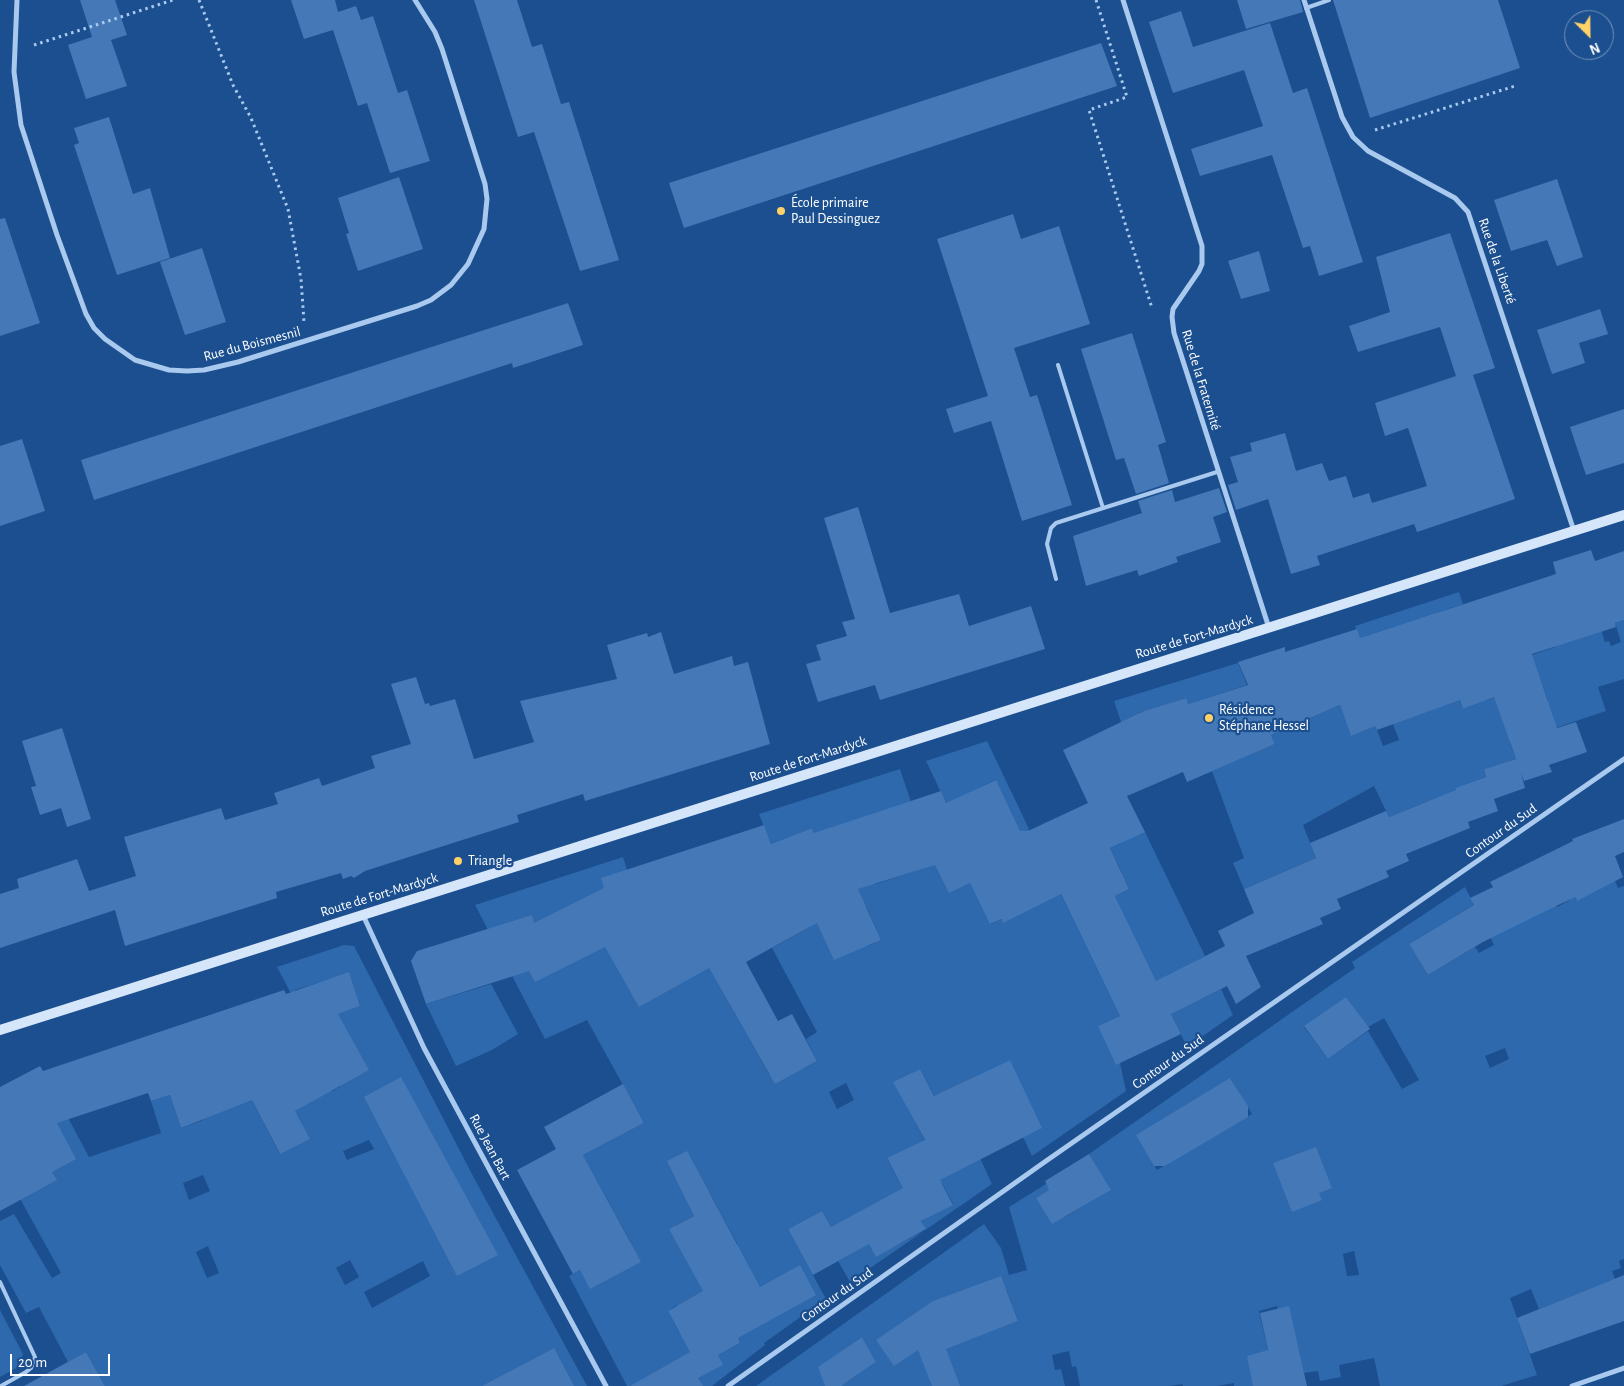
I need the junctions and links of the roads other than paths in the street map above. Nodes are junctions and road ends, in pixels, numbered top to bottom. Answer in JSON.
{"nodes":[{"id":1,"x":17,"y":0,"type":"edge"},
{"id":2,"x":415,"y":0,"type":"edge"},
{"id":3,"x":1123,"y":0,"type":"edge"},
{"id":4,"x":1304,"y":0,"type":"edge"},
{"id":5,"x":1329,"y":0,"type":"edge"},
{"id":6,"x":1306,"y":8,"type":"junction"},
{"id":7,"x":1058,"y":365,"type":"dead end"},
{"id":8,"x":1217,"y":472,"type":"junction"},
{"id":9,"x":1102,"y":508,"type":"junction"},
{"id":10,"x":1624,"y":516,"type":"edge"},
{"id":11,"x":1574,"y":531,"type":"junction"},
{"id":12,"x":1056,"y":579,"type":"dead end"},
{"id":13,"x":1269,"y":628,"type":"junction"},
{"id":14,"x":1624,"y":759,"type":"edge"},
{"id":15,"x":363,"y":914,"type":"junction"},
{"id":16,"x":0,"y":1030,"type":"edge"},
{"id":17,"x":0,"y":1282,"type":"edge"},
{"id":18,"x":1624,"y":1368,"type":"edge"},
{"id":19,"x":1,"y":1386,"type":"edge"},
{"id":20,"x":606,"y":1386,"type":"edge"},
{"id":21,"x":728,"y":1386,"type":"edge"},
{"id":22,"x":1572,"y":1386,"type":"edge"}],
"edges":[{"from":1,"to":2,"type":"street","name":"Rue du Boismesnil"},
{"from":3,"to":8,"type":"street","name":"Rue de la Fraternité"},
{"from":4,"to":6,"type":"street","name":"Rue de la Liberté"},
{"from":5,"to":6,"type":"lane"},
{"from":6,"to":11,"type":"street","name":"Rue de la Liberté"},
{"from":7,"to":9,"type":"lane"},
{"from":8,"to":9,"type":"lane"},
{"from":8,"to":13,"type":"street","name":"Rue de la Fraternité"},
{"from":9,"to":12,"type":"lane"},
{"from":10,"to":11,"type":"main road","name":"Route de Fort-Mardyck"},
{"from":11,"to":13,"type":"main road","name":"Route de Fort-Mardyck"},
{"from":13,"to":15,"type":"main road","name":"Route de Fort-Mardyck"},
{"from":14,"to":21,"type":"street","name":"Contour du Sud"},
{"from":15,"to":16,"type":"main road","name":"Route de Fort-Mardyck"},
{"from":15,"to":20,"type":"street","name":"Rue Jean Bart"},
{"from":17,"to":19,"type":"lane"},
{"from":18,"to":22,"type":"street"}]}
